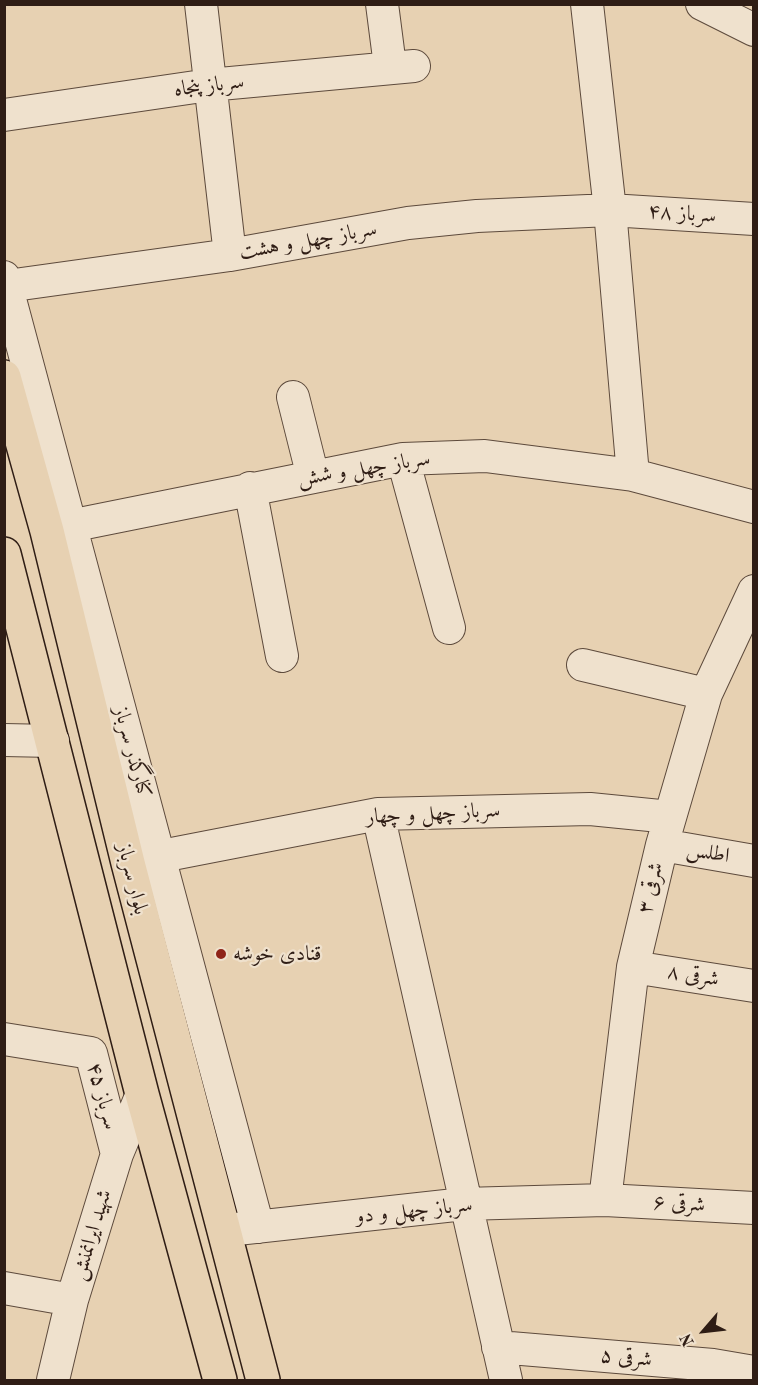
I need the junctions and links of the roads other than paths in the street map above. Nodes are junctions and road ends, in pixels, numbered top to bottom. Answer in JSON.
{"nodes":[{"id":1,"x":201,"y":4,"type":"edge"},
{"id":2,"x":382,"y":4,"type":"edge"},
{"id":3,"x":587,"y":4,"type":"edge"},
{"id":4,"x":702,"y":4,"type":"edge"},
{"id":5,"x":753,"y":30,"type":"edge"},
{"id":6,"x":209,"y":86,"type":"junction"},
{"id":7,"x":4,"y":115,"type":"edge"},
{"id":8,"x":610,"y":210,"type":"junction"},
{"id":9,"x":753,"y":219,"type":"edge"},
{"id":10,"x":230,"y":255,"type":"junction"},
{"id":11,"x":5,"y":281,"type":"edge"},
{"id":12,"x":4,"y":377,"type":"edge"},
{"id":13,"x":293,"y":397,"type":"dead end"},
{"id":14,"x":403,"y":459,"type":"junction"},
{"id":15,"x":633,"y":476,"type":"junction"},
{"id":16,"x":313,"y":477,"type":"junction"},
{"id":17,"x":250,"y":488,"type":"junction"},
{"id":18,"x":753,"y":507,"type":"edge"},
{"id":19,"x":59,"y":528,"type":"junction"},
{"id":20,"x":4,"y":554,"type":"edge"},
{"id":21,"x":753,"y":591,"type":"edge"},
{"id":22,"x":449,"y":627,"type":"dead end"},
{"id":23,"x":282,"y":656,"type":"dead end"},
{"id":24,"x":583,"y":665,"type":"dead end"},
{"id":25,"x":706,"y":694,"type":"junction"},
{"id":26,"x":4,"y":740,"type":"edge"},
{"id":27,"x":53,"y":741,"type":"junction"},
{"id":28,"x":378,"y":814,"type":"junction"},
{"id":29,"x":666,"y":831,"type":"junction"},
{"id":30,"x":159,"y":855,"type":"junction"},
{"id":31,"x":753,"y":861,"type":"edge"},
{"id":32,"x":128,"y":863,"type":"junction"},
{"id":33,"x":633,"y":967,"type":"junction"},
{"id":34,"x":753,"y":986,"type":"edge"},
{"id":35,"x":4,"y":1039,"type":"edge"},
{"id":36,"x":142,"y":1094,"type":"junction"},
{"id":37,"x":117,"y":1154,"type":"junction"},
{"id":38,"x":605,"y":1200,"type":"junction"},
{"id":39,"x":464,"y":1204,"type":"junction"},
{"id":40,"x":753,"y":1208,"type":"edge"},
{"id":41,"x":258,"y":1227,"type":"junction"},
{"id":42,"x":224,"y":1231,"type":"junction"},
{"id":43,"x":4,"y":1288,"type":"edge"},
{"id":44,"x":72,"y":1300,"type":"junction"},
{"id":45,"x":498,"y":1347,"type":"junction"},
{"id":46,"x":753,"y":1372,"type":"edge"},
{"id":47,"x":53,"y":1380,"type":"edge"},
{"id":48,"x":220,"y":1380,"type":"edge"},
{"id":49,"x":263,"y":1380,"type":"edge"},
{"id":50,"x":506,"y":1380,"type":"edge"}],
"edges":[{"from":1,"to":6,"type":"street"},
{"from":2,"to":6,"type":"street","name":"سرباز پنجاه"},
{"from":3,"to":8,"type":"street"},
{"from":4,"to":5,"type":"street"},
{"from":6,"to":7,"type":"street","name":"سرباز پنجاه"},
{"from":6,"to":10,"type":"street"},
{"from":8,"to":9,"type":"street","name":"سرباز ۴۸"},
{"from":8,"to":10,"type":"street","name":"سرباز چهل و هشت"},
{"from":8,"to":15,"type":"street"},
{"from":10,"to":11,"type":"street","name":"سرباز چهل و هشت"},
{"from":11,"to":19,"type":"street","name":"کنارگذر سرباز"},
{"from":12,"to":19,"type":"main road","name":"بلوار سرباز"},
{"from":13,"to":16,"type":"street"},
{"from":14,"to":15,"type":"street","name":"سرباز چهل و شش"},
{"from":14,"to":16,"type":"street","name":"سرباز چهل و شش"},
{"from":14,"to":22,"type":"street"},
{"from":15,"to":18,"type":"street","name":"سرباز چهل و شش"},
{"from":16,"to":17,"type":"street","name":"سرباز چهل و شش"},
{"from":17,"to":19,"type":"street","name":"سرباز چهل و شش"},
{"from":17,"to":23,"type":"street"},
{"from":19,"to":30,"type":"street","name":"کنارگذر سرباز"},
{"from":19,"to":32,"type":"main road","name":"بلوار سرباز"},
{"from":20,"to":27,"type":"main road","name":"بلوار سرباز"},
{"from":21,"to":25,"type":"street","name":"شرقی ۳"},
{"from":24,"to":25,"type":"street"},
{"from":25,"to":29,"type":"street","name":"شرقی ۳"},
{"from":26,"to":27,"type":"street"},
{"from":27,"to":36,"type":"main road","name":"بلوار سرباز"},
{"from":28,"to":29,"type":"street","name":"سرباز چهل و چهار"},
{"from":28,"to":30,"type":"street","name":"سرباز چهل و چهار"},
{"from":28,"to":39,"type":"street"},
{"from":29,"to":31,"type":"street","name":"اطلس"},
{"from":29,"to":33,"type":"street","name":"شرقی ۳"},
{"from":30,"to":32,"type":"street","name":"سرباز چهل و چهار"},
{"from":30,"to":41,"type":"street","name":"کنارگذر سرباز"},
{"from":32,"to":42,"type":"main road","name":"بلوار سرباز"},
{"from":33,"to":34,"type":"street","name":"۸ شرقی"},
{"from":33,"to":38,"type":"street","name":"شرقی ۳"},
{"from":35,"to":37,"type":"street","name":"سرباز ۴۵"},
{"from":36,"to":37,"type":"street","name":"شهید ایرانمنش"},
{"from":36,"to":48,"type":"main road","name":"بلوار سرباز"},
{"from":37,"to":44,"type":"street","name":"شهید ایرانمنش"},
{"from":38,"to":39,"type":"street","name":"سرباز چهل و دو"},
{"from":38,"to":40,"type":"street","name":"۶ شرقی"},
{"from":39,"to":41,"type":"street","name":"سرباز چهل و دو"},
{"from":39,"to":45,"type":"street"},
{"from":41,"to":42,"type":"street","name":"سرباز چهل و دو"},
{"from":42,"to":49,"type":"main road","name":"بلوار سرباز"},
{"from":43,"to":44,"type":"street"},
{"from":44,"to":47,"type":"street","name":"شهید ایرانمنش"},
{"from":45,"to":46,"type":"street","name":"شرقی ۵"},
{"from":45,"to":50,"type":"street"}]}
